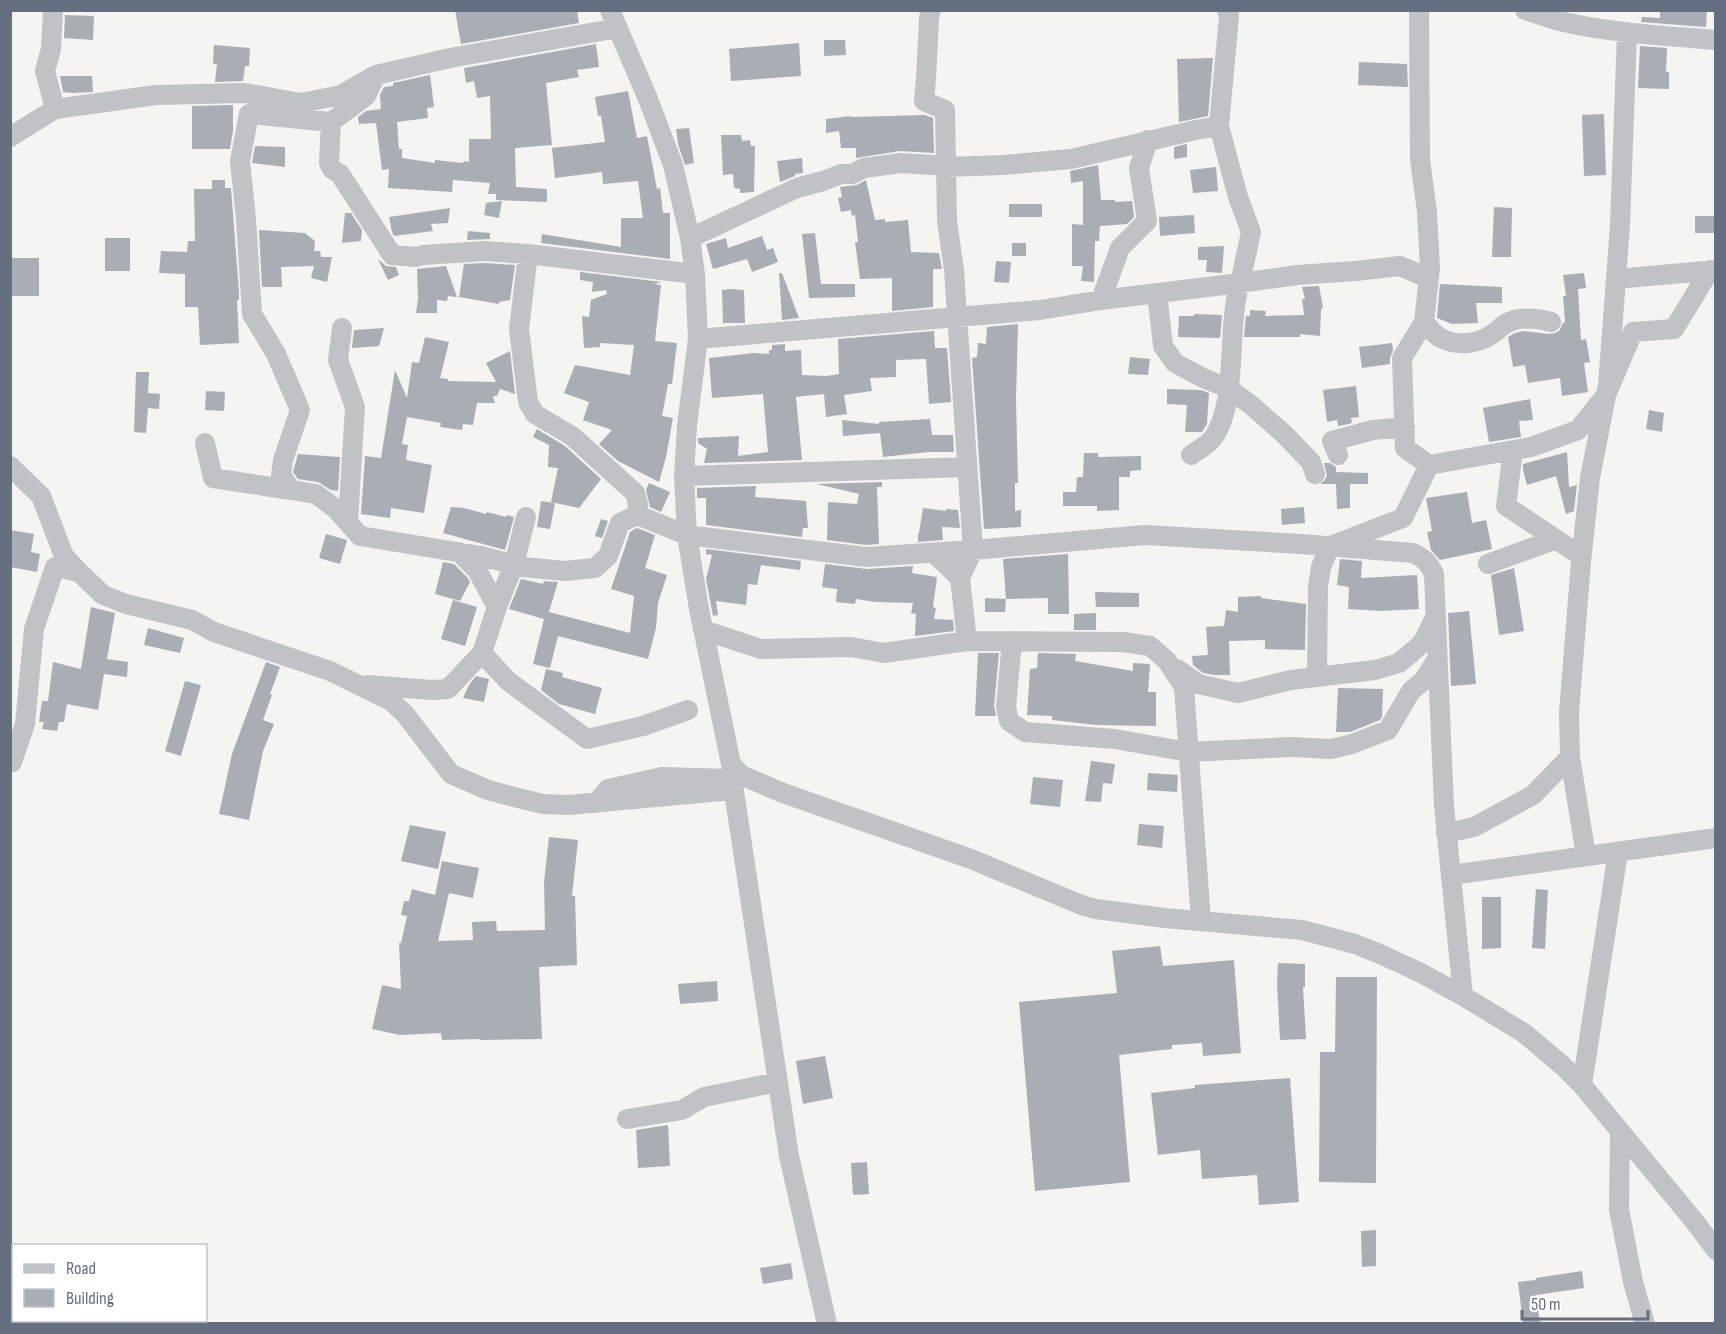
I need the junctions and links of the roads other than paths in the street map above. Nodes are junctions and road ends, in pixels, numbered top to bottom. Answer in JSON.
{"nodes":[{"id":1,"x":53,"y":10,"type":"edge"},
{"id":2,"x":931,"y":10,"type":"edge"},
{"id":3,"x":1227,"y":10,"type":"edge"},
{"id":4,"x":1419,"y":10,"type":"edge"},
{"id":5,"x":1525,"y":10,"type":"edge"},
{"id":6,"x":1584,"y":18,"type":"edge"},
{"id":7,"x":614,"y":19,"type":"edge"},
{"id":8,"x":1627,"y":32,"type":"junction"},
{"id":9,"x":1716,"y":40,"type":"edge"},
{"id":10,"x":376,"y":75,"type":"junction"},
{"id":11,"x":55,"y":109,"type":"junction"},
{"id":12,"x":331,"y":122,"type":"junction"},
{"id":13,"x":1219,"y":126,"type":"junction"},
{"id":14,"x":10,"y":137,"type":"edge"},
{"id":15,"x":1148,"y":140,"type":"junction"},
{"id":16,"x":690,"y":238,"type":"junction"},
{"id":17,"x":528,"y":254,"type":"junction"},
{"id":18,"x":1713,"y":270,"type":"edge"},
{"id":19,"x":695,"y":274,"type":"junction"},
{"id":20,"x":1428,"y":278,"type":"junction"},
{"id":21,"x":1616,"y":279,"type":"junction"},
{"id":22,"x":1240,"y":283,"type":"junction"},
{"id":23,"x":1157,"y":293,"type":"junction"},
{"id":24,"x":1101,"y":300,"type":"junction"},
{"id":25,"x":957,"y":317,"type":"junction"},
{"id":26,"x":1424,"y":322,"type":"junction"},
{"id":27,"x":1551,"y":322,"type":"dead end"},
{"id":28,"x":342,"y":328,"type":"dead end"},
{"id":29,"x":698,"y":339,"type":"junction"},
{"id":30,"x":1228,"y":388,"type":"junction"},
{"id":31,"x":1606,"y":395,"type":"junction"},
{"id":32,"x":1405,"y":427,"type":"junction"},
{"id":33,"x":205,"y":442,"type":"dead end"},
{"id":34,"x":1512,"y":450,"type":"junction"},
{"id":35,"x":1191,"y":454,"type":"dead end"},
{"id":36,"x":1338,"y":455,"type":"dead end"},
{"id":37,"x":1429,"y":465,"type":"junction"},
{"id":38,"x":10,"y":466,"type":"edge"},
{"id":39,"x":967,"y":467,"type":"junction"},
{"id":40,"x":1315,"y":474,"type":"dead end"},
{"id":41,"x":684,"y":476,"type":"junction"},
{"id":42,"x":291,"y":490,"type":"junction"},
{"id":43,"x":637,"y":515,"type":"junction"},
{"id":44,"x":526,"y":517,"type":"dead end"},
{"id":45,"x":348,"y":522,"type":"junction"},
{"id":46,"x":687,"y":535,"type":"junction"},
{"id":47,"x":1556,"y":539,"type":"junction"},
{"id":48,"x":1330,"y":546,"type":"junction"},
{"id":49,"x":973,"y":550,"type":"junction"},
{"id":50,"x":459,"y":552,"type":"junction"},
{"id":51,"x":934,"y":553,"type":"junction"},
{"id":52,"x":1581,"y":556,"type":"junction"},
{"id":53,"x":514,"y":564,"type":"junction"},
{"id":54,"x":1488,"y":564,"type":"dead end"},
{"id":55,"x":79,"y":572,"type":"junction"},
{"id":56,"x":960,"y":578,"type":"junction"},
{"id":57,"x":497,"y":607,"type":"junction"},
{"id":58,"x":1436,"y":617,"type":"junction"},
{"id":59,"x":703,"y":630,"type":"junction"},
{"id":60,"x":967,"y":640,"type":"junction"},
{"id":61,"x":1012,"y":641,"type":"junction"},
{"id":62,"x":482,"y":653,"type":"junction"},
{"id":63,"x":1437,"y":659,"type":"junction"},
{"id":64,"x":1170,"y":665,"type":"junction"},
{"id":65,"x":1317,"y":677,"type":"junction"},
{"id":66,"x":357,"y":684,"type":"junction"},
{"id":67,"x":688,"y":711,"type":"dead end"},
{"id":68,"x":1188,"y":752,"type":"junction"},
{"id":69,"x":1570,"y":757,"type":"junction"},
{"id":70,"x":10,"y":762,"type":"edge"},
{"id":71,"x":732,"y":777,"type":"junction"},
{"id":72,"x":1446,"y":833,"type":"junction"},
{"id":73,"x":1716,"y":838,"type":"edge"},
{"id":74,"x":1617,"y":852,"type":"junction"},
{"id":75,"x":1586,"y":856,"type":"junction"},
{"id":76,"x":1451,"y":875,"type":"junction"},
{"id":77,"x":1201,"y":921,"type":"junction"},
{"id":78,"x":1462,"y":996,"type":"junction"},
{"id":79,"x":778,"y":1082,"type":"junction"},
{"id":80,"x":1582,"y":1085,"type":"junction"},
{"id":81,"x":627,"y":1119,"type":"dead end"},
{"id":82,"x":1620,"y":1132,"type":"junction"},
{"id":83,"x":1716,"y":1250,"type":"edge"},
{"id":84,"x":827,"y":1323,"type":"edge"},
{"id":85,"x":1645,"y":1323,"type":"edge"}],
"edges":[{"from":1,"to":11,"type":"street"},
{"from":2,"to":16,"type":"street"},
{"from":3,"to":13,"type":"street"},
{"from":4,"to":20,"type":"street"},
{"from":5,"to":6,"type":"street"},
{"from":6,"to":8,"type":"street"},
{"from":7,"to":10,"type":"street"},
{"from":7,"to":16,"type":"street"},
{"from":8,"to":9,"type":"street"},
{"from":8,"to":21,"type":"street"},
{"from":10,"to":11,"type":"street"},
{"from":10,"to":12,"type":"street"},
{"from":11,"to":14,"type":"street"},
{"from":12,"to":17,"type":"street"},
{"from":12,"to":42,"type":"street"},
{"from":13,"to":15,"type":"street"},
{"from":13,"to":22,"type":"street"},
{"from":15,"to":24,"type":"street"},
{"from":15,"to":25,"type":"street"},
{"from":16,"to":19,"type":"street"},
{"from":17,"to":19,"type":"street"},
{"from":17,"to":43,"type":"street"},
{"from":18,"to":21,"type":"street"},
{"from":18,"to":31,"type":"street"},
{"from":19,"to":29,"type":"street"},
{"from":20,"to":22,"type":"street"},
{"from":20,"to":26,"type":"street"},
{"from":21,"to":31,"type":"street"},
{"from":22,"to":23,"type":"street"},
{"from":22,"to":30,"type":"street"},
{"from":23,"to":24,"type":"street"},
{"from":23,"to":30,"type":"street"},
{"from":24,"to":25,"type":"street"},
{"from":25,"to":29,"type":"street"},
{"from":25,"to":39,"type":"street"},
{"from":26,"to":27,"type":"street"},
{"from":26,"to":32,"type":"street"},
{"from":28,"to":45,"type":"street"},
{"from":29,"to":41,"type":"street"},
{"from":30,"to":35,"type":"street"},
{"from":30,"to":40,"type":"street"},
{"from":31,"to":34,"type":"street"},
{"from":31,"to":52,"type":"street"},
{"from":32,"to":36,"type":"street"},
{"from":32,"to":37,"type":"street"},
{"from":33,"to":42,"type":"street"},
{"from":34,"to":37,"type":"street"},
{"from":34,"to":47,"type":"street"},
{"from":37,"to":48,"type":"street"},
{"from":38,"to":55,"type":"street"},
{"from":39,"to":41,"type":"street"},
{"from":39,"to":49,"type":"street"},
{"from":41,"to":46,"type":"street"},
{"from":42,"to":45,"type":"street"},
{"from":43,"to":46,"type":"street"},
{"from":43,"to":53,"type":"street"},
{"from":44,"to":53,"type":"street"},
{"from":45,"to":50,"type":"street"},
{"from":46,"to":51,"type":"street"},
{"from":46,"to":59,"type":"street"},
{"from":47,"to":52,"type":"street"},
{"from":47,"to":54,"type":"street"},
{"from":48,"to":49,"type":"street"},
{"from":48,"to":58,"type":"street"},
{"from":48,"to":65,"type":"street"},
{"from":49,"to":51,"type":"street"},
{"from":49,"to":56,"type":"street"},
{"from":50,"to":53,"type":"street"},
{"from":50,"to":57,"type":"street"},
{"from":51,"to":56,"type":"street"},
{"from":52,"to":69,"type":"street"},
{"from":53,"to":57,"type":"street"},
{"from":55,"to":66,"type":"street"},
{"from":55,"to":70,"type":"street"},
{"from":56,"to":60,"type":"street"},
{"from":57,"to":62,"type":"street"},
{"from":58,"to":63,"type":"street"},
{"from":58,"to":65,"type":"street"},
{"from":59,"to":60,"type":"street"},
{"from":59,"to":71,"type":"street"},
{"from":60,"to":61,"type":"street"},
{"from":61,"to":64,"type":"street"},
{"from":61,"to":68,"type":"street"},
{"from":62,"to":66,"type":"street"},
{"from":62,"to":67,"type":"street"},
{"from":63,"to":68,"type":"street"},
{"from":63,"to":72,"type":"street"},
{"from":64,"to":65,"type":"street"},
{"from":64,"to":68,"type":"street"},
{"from":66,"to":71,"type":"street"},
{"from":68,"to":77,"type":"street"},
{"from":69,"to":72,"type":"street"},
{"from":69,"to":75,"type":"street"},
{"from":71,"to":77,"type":"street"},
{"from":71,"to":79,"type":"street"},
{"from":72,"to":76,"type":"street"},
{"from":73,"to":74,"type":"street"},
{"from":74,"to":75,"type":"street"},
{"from":74,"to":80,"type":"street"},
{"from":75,"to":76,"type":"street"},
{"from":76,"to":78,"type":"street"},
{"from":77,"to":78,"type":"street"},
{"from":78,"to":80,"type":"street"},
{"from":79,"to":81,"type":"street"},
{"from":79,"to":84,"type":"street"},
{"from":80,"to":82,"type":"street"},
{"from":82,"to":83,"type":"street"},
{"from":82,"to":85,"type":"street"}]}
